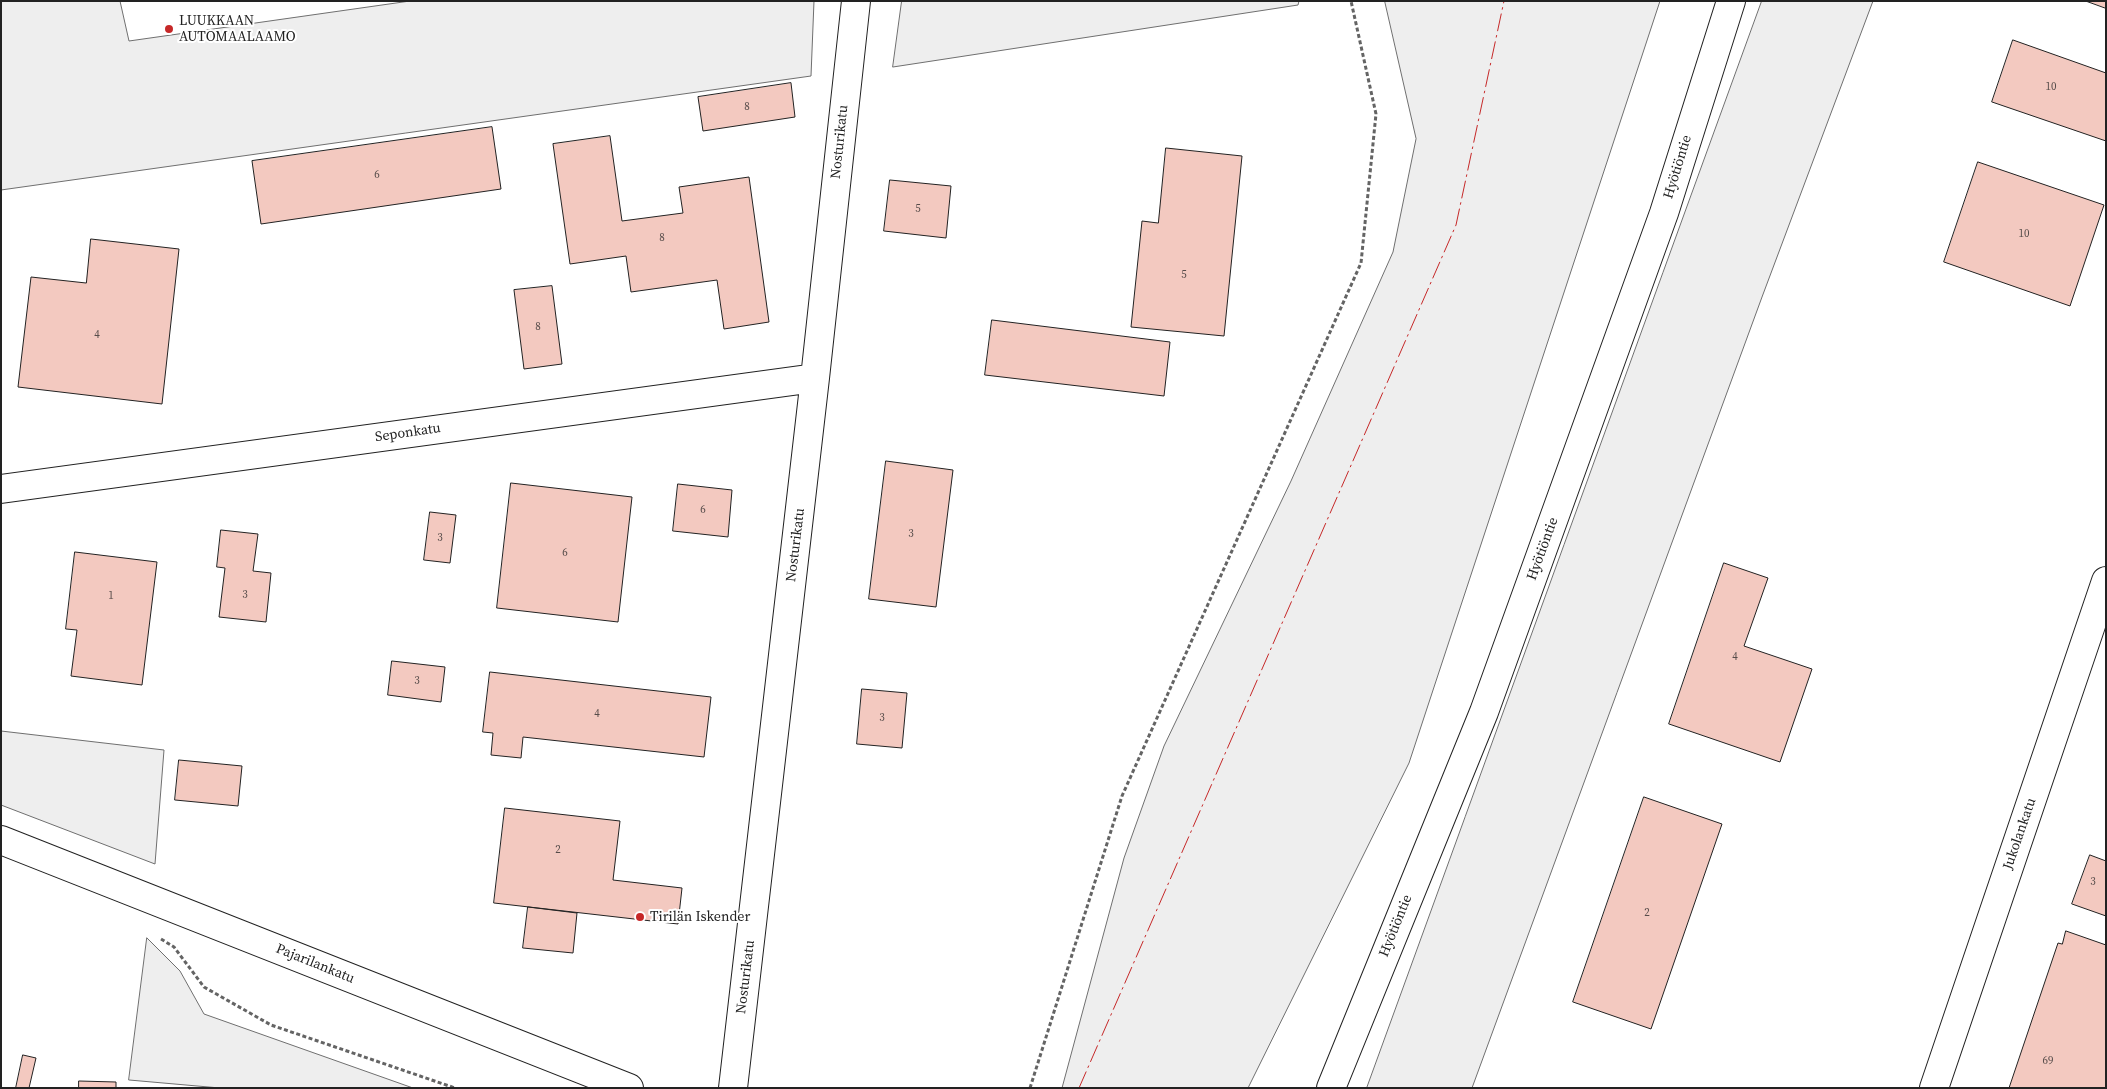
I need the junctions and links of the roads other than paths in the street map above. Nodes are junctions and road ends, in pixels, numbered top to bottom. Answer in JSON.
{"nodes":[{"id":1,"x":856,"y":1,"type":"edge"},
{"id":2,"x":1731,"y":1,"type":"edge"},
{"id":3,"x":815,"y":378,"type":"junction"},
{"id":4,"x":1,"y":489,"type":"edge"},
{"id":5,"x":2106,"y":581,"type":"edge"},
{"id":6,"x":1,"y":840,"type":"edge"},
{"id":7,"x":629,"y":1088,"type":"edge"},
{"id":8,"x":733,"y":1088,"type":"edge"},
{"id":9,"x":1331,"y":1088,"type":"edge"},
{"id":10,"x":1934,"y":1088,"type":"edge"}],
"edges":[{"from":1,"to":3,"type":"street","name":"Nosturikatu"},
{"from":2,"to":9,"type":"street","name":"Hyötiöntie"},
{"from":3,"to":4,"type":"street","name":"Seponkatu"},
{"from":3,"to":8,"type":"street","name":"Nosturikatu"},
{"from":5,"to":10,"type":"street","name":"Jukolankatu"},
{"from":6,"to":7,"type":"street","name":"Pajarilankatu"}]}
